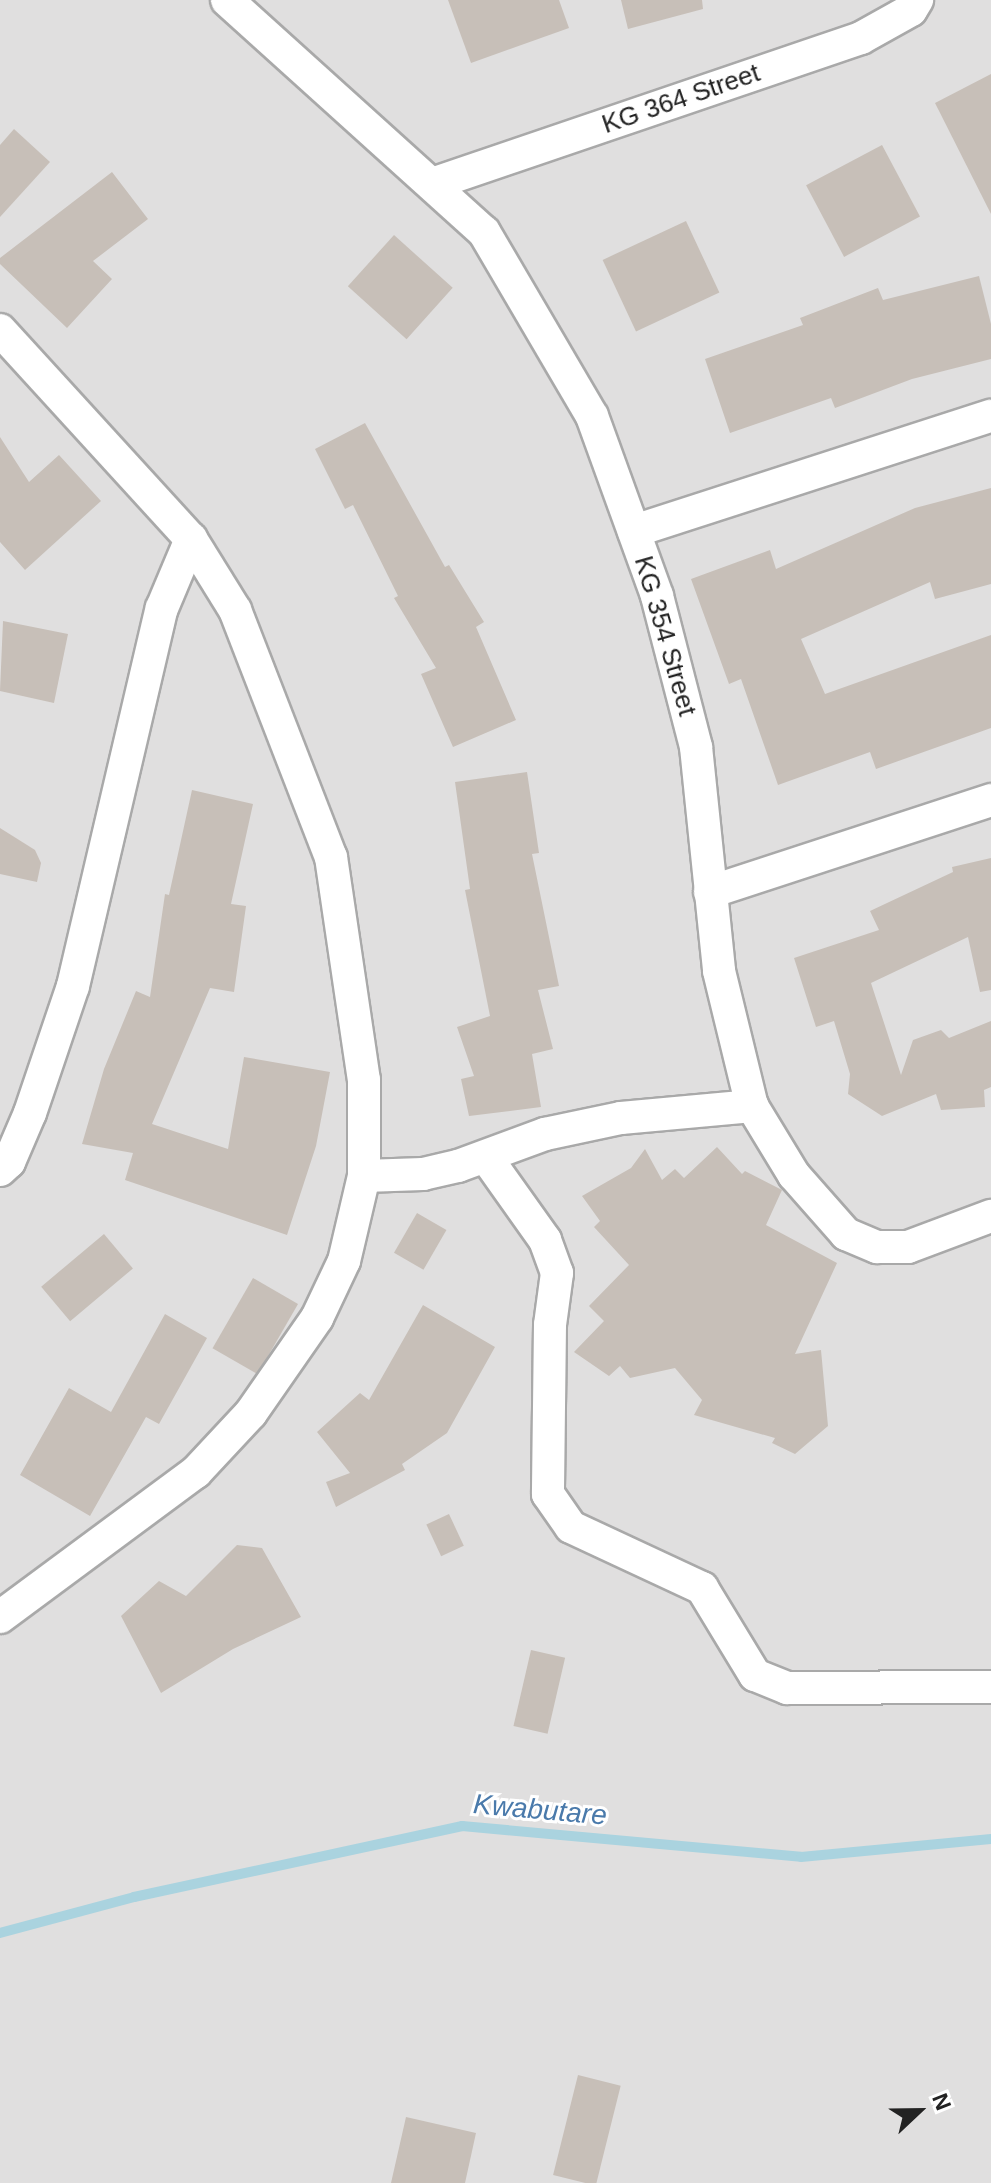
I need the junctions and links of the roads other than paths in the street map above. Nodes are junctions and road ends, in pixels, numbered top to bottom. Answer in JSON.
{"nodes":[{"id":1,"x":227,"y":0,"type":"edge"},
{"id":2,"x":917,"y":0,"type":"edge"},
{"id":3,"x":435,"y":183,"type":"junction"},
{"id":4,"x":0,"y":330,"type":"edge"},
{"id":5,"x":991,"y":416,"type":"edge"},
{"id":6,"x":634,"y":531,"type":"junction"},
{"id":7,"x":191,"y":539,"type":"junction"},
{"id":8,"x":991,"y":800,"type":"edge"},
{"id":9,"x":710,"y":892,"type":"junction"},
{"id":10,"x":752,"y":1106,"type":"junction"},
{"id":11,"x":486,"y":1157,"type":"junction"},
{"id":12,"x":0,"y":1170,"type":"edge"},
{"id":13,"x":364,"y":1176,"type":"junction"},
{"id":14,"x":991,"y":1216,"type":"edge"},
{"id":15,"x":0,"y":1617,"type":"edge"},
{"id":16,"x":991,"y":1687,"type":"edge"}],
"edges":[{"from":1,"to":3,"type":"street","name":"KG 354 Street"},
{"from":2,"to":3,"type":"street","name":"KG 364 Street"},
{"from":3,"to":6,"type":"street","name":"KG 354 Street"},
{"from":4,"to":7,"type":"street"},
{"from":5,"to":6,"type":"street"},
{"from":6,"to":9,"type":"street","name":"KG 354 Street"},
{"from":7,"to":12,"type":"street"},
{"from":7,"to":13,"type":"street"},
{"from":8,"to":9,"type":"street"},
{"from":9,"to":10,"type":"street","name":"KG 354 Street"},
{"from":10,"to":11,"type":"street"},
{"from":10,"to":14,"type":"street","name":"KG 354 Street"},
{"from":11,"to":13,"type":"street"},
{"from":11,"to":16,"type":"street"},
{"from":13,"to":15,"type":"street"}]}
